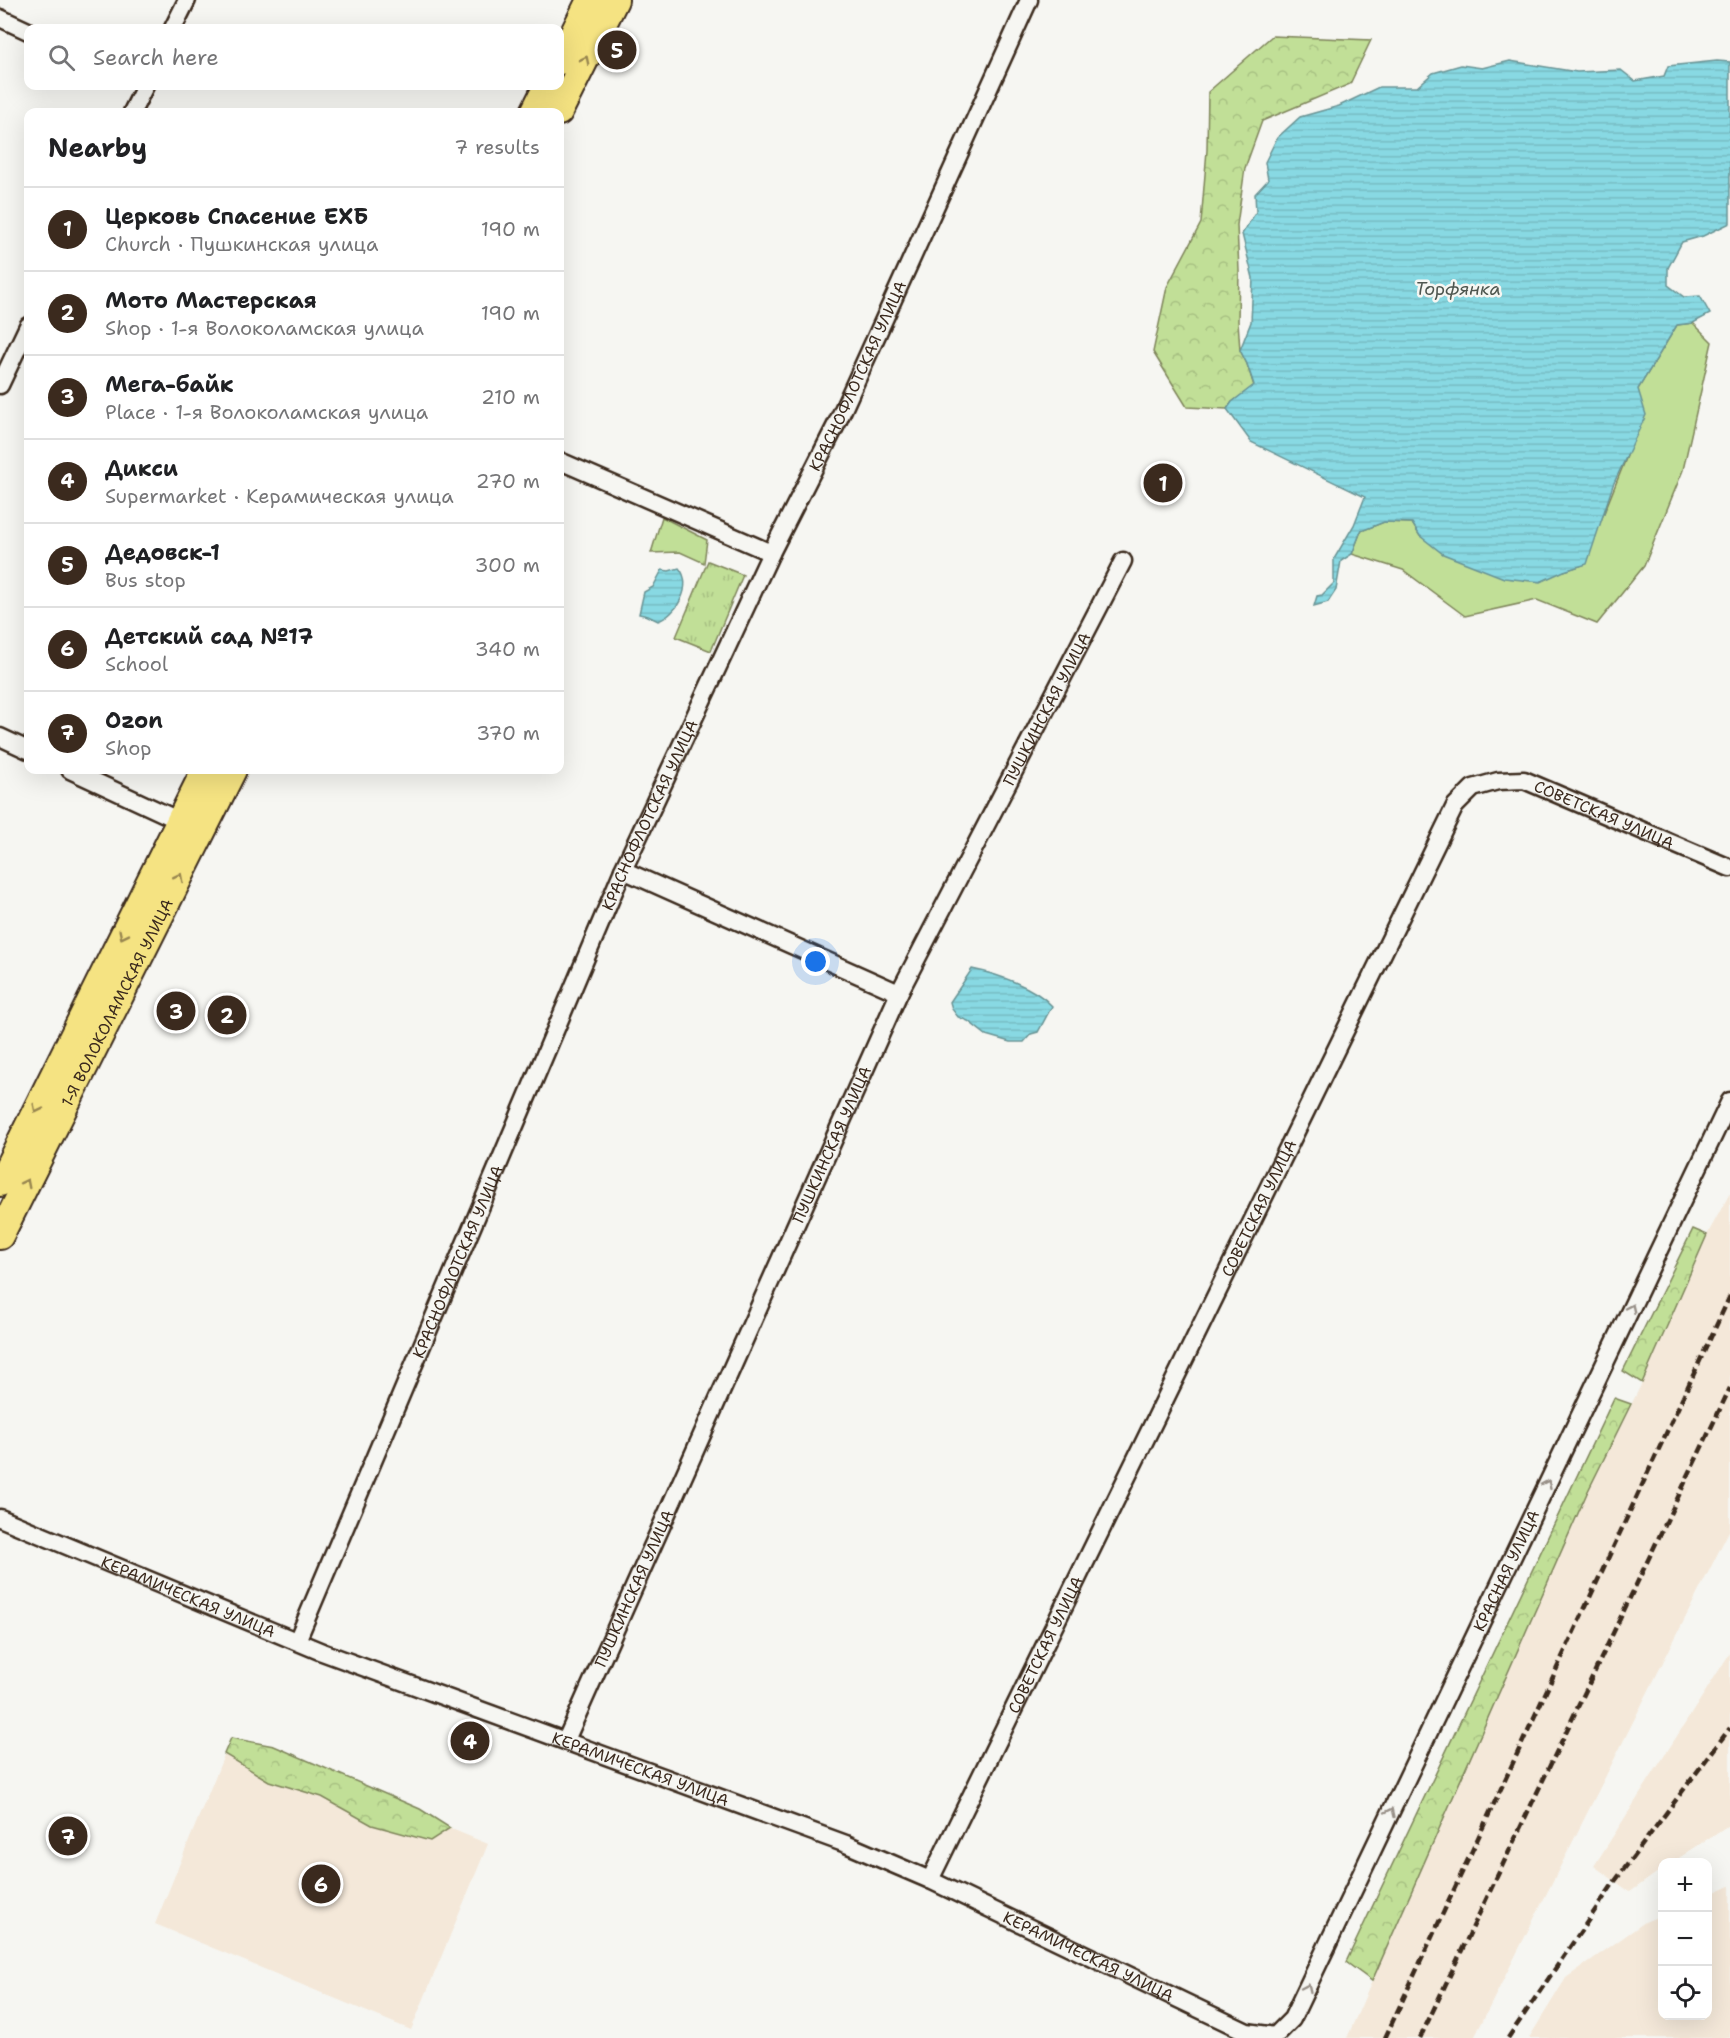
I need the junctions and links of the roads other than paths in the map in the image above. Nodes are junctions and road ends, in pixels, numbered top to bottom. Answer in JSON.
{"nodes":[{"id":1,"x":187,"y":0,"type":"edge"},
{"id":2,"x":590,"y":0,"type":"edge"},
{"id":3,"x":615,"y":0,"type":"edge"},
{"id":4,"x":1029,"y":0,"type":"edge"},
{"id":5,"x":0,"y":18,"type":"edge"},
{"id":6,"x":175,"y":24,"type":"edge"},
{"id":7,"x":24,"y":29,"type":"edge"},
{"id":8,"x":564,"y":53,"type":"edge"},
{"id":9,"x":143,"y":90,"type":"edge"},
{"id":10,"x":545,"y":90,"type":"edge"},
{"id":11,"x":134,"y":108,"type":"edge"},
{"id":12,"x":536,"y":108,"type":"edge"},
{"id":13,"x":561,"y":108,"type":"edge"},
{"id":14,"x":24,"y":334,"type":"edge"},
{"id":15,"x":0,"y":385,"type":"edge"},
{"id":16,"x":564,"y":463,"type":"edge"},
{"id":17,"x":771,"y":553,"type":"junction"},
{"id":18,"x":1123,"y":561,"type":"dead end"},
{"id":19,"x":0,"y":737,"type":"edge"},
{"id":20,"x":24,"y":748,"type":"edge"},
{"id":21,"x":79,"y":774,"type":"edge"},
{"id":22,"x":204,"y":774,"type":"edge"},
{"id":23,"x":231,"y":774,"type":"edge"},
{"id":24,"x":180,"y":821,"type":"junction"},
{"id":25,"x":1730,"y":868,"type":"edge"},
{"id":26,"x":623,"y":870,"type":"junction"},
{"id":27,"x":899,"y":993,"type":"junction"},
{"id":28,"x":1730,"y":1101,"type":"edge"},
{"id":29,"x":0,"y":1183,"type":"edge"},
{"id":30,"x":0,"y":1236,"type":"edge"},
{"id":31,"x":0,"y":1518,"type":"edge"},
{"id":32,"x":297,"y":1641,"type":"junction"},
{"id":33,"x":566,"y":1740,"type":"junction"},
{"id":34,"x":930,"y":1880,"type":"junction"},
{"id":35,"x":1275,"y":2036,"type":"joint"}],
"edges":[{"from":1,"to":6,"type":"street"},
{"from":2,"to":8,"type":"main road"},
{"from":13,"to":3,"type":"main road","one_way":true},
{"from":4,"to":17,"type":"street","name":"КРАСНОФЛОТСКАЯ УЛИЦА"},
{"from":5,"to":7,"type":"street"},
{"from":9,"to":11,"type":"street"},
{"from":10,"to":12,"type":"main road"},
{"from":14,"to":15,"type":"street"},
{"from":16,"to":17,"type":"street"},
{"from":17,"to":26,"type":"street","name":"КРАСНОФЛОТСКАЯ УЛИЦА"},
{"from":18,"to":27,"type":"street","name":"ПУШКИНСКАЯ УЛИЦА"},
{"from":19,"to":20,"type":"street"},
{"from":21,"to":24,"type":"street"},
{"from":22,"to":24,"type":"main road","name":"1-Я ВОЛОКОЛАМСКАЯ УЛИЦА"},
{"from":30,"to":23,"type":"main road","name":"1-Я ВОЛОКОЛАМСКАЯ УЛИЦА","one_way":true},
{"from":24,"to":29,"type":"main road","name":"1-Я ВОЛОКОЛАМСКАЯ УЛИЦА","one_way":true},
{"from":25,"to":34,"type":"street","name":"СОВЕТСКАЯ УЛИЦА"},
{"from":26,"to":27,"type":"street"},
{"from":26,"to":32,"type":"street","name":"КРАСНОФЛОТСКАЯ УЛИЦА"},
{"from":27,"to":33,"type":"street","name":"ПУШКИНСКАЯ УЛИЦА"},
{"from":35,"to":28,"type":"street","name":"КРАСНАЯ УЛИЦА","one_way":true},
{"from":31,"to":32,"type":"street","name":"КЕРАМИЧЕСКАЯ УЛИЦА"},
{"from":32,"to":33,"type":"street","name":"КЕРАМИЧЕСКАЯ УЛИЦА"},
{"from":33,"to":34,"type":"street","name":"КЕРАМИЧЕСКАЯ УЛИЦА"},
{"from":34,"to":35,"type":"street","name":"КЕРАМИЧЕСКАЯ УЛИЦА"}]}
